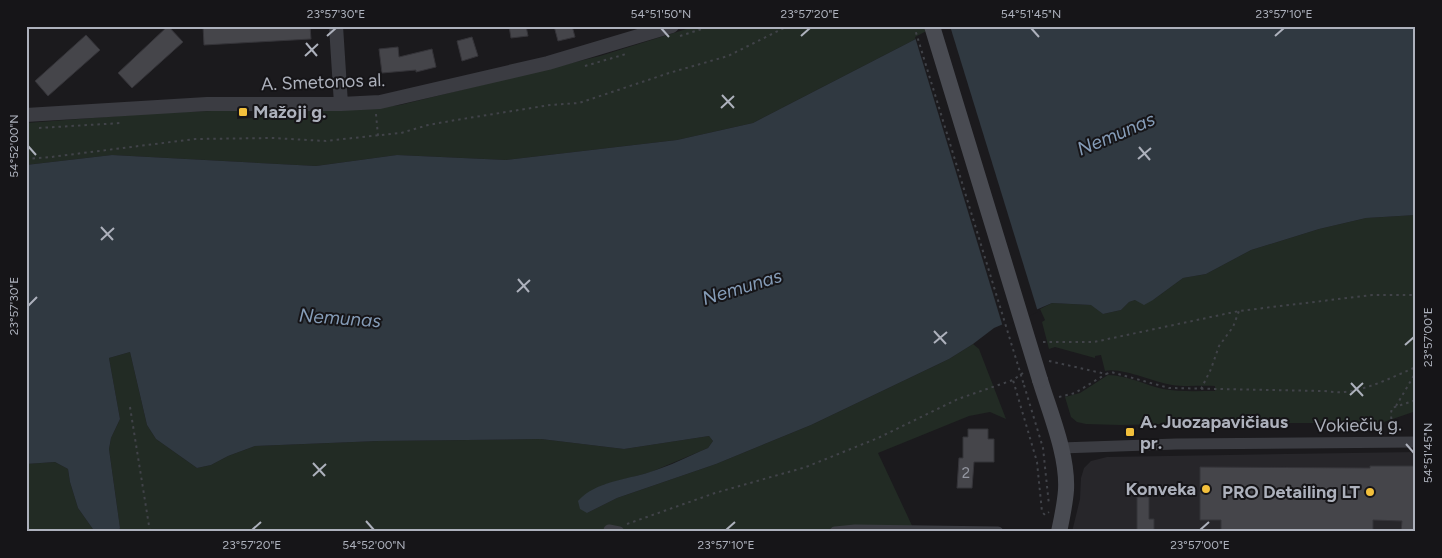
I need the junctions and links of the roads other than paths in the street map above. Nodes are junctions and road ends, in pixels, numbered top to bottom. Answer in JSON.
{"nodes":[{"id":1,"x":336,"y":26,"type":"edge"},
{"id":2,"x":672,"y":26,"type":"edge"},
{"id":3,"x":932,"y":26,"type":"edge"},
{"id":4,"x":341,"y":104,"type":"junction"},
{"id":5,"x":26,"y":115,"type":"edge"},
{"id":6,"x":1416,"y":442,"type":"edge"},
{"id":7,"x":1061,"y":448,"type":"junction"},
{"id":8,"x":835,"y":532,"type":"edge"},
{"id":9,"x":998,"y":532,"type":"edge"},
{"id":10,"x":1059,"y":532,"type":"edge"}],
"edges":[{"from":1,"to":4,"type":"street"},
{"from":2,"to":4,"type":"street","name":"A. Smetonos al."},
{"from":3,"to":7,"type":"main road","bridge":true},
{"from":4,"to":5,"type":"street","name":"A. Smetonos al."},
{"from":6,"to":7,"type":"street","name":"Vokiečių g."},
{"from":7,"to":10,"type":"main road"},
{"from":8,"to":9,"type":"street"}]}
